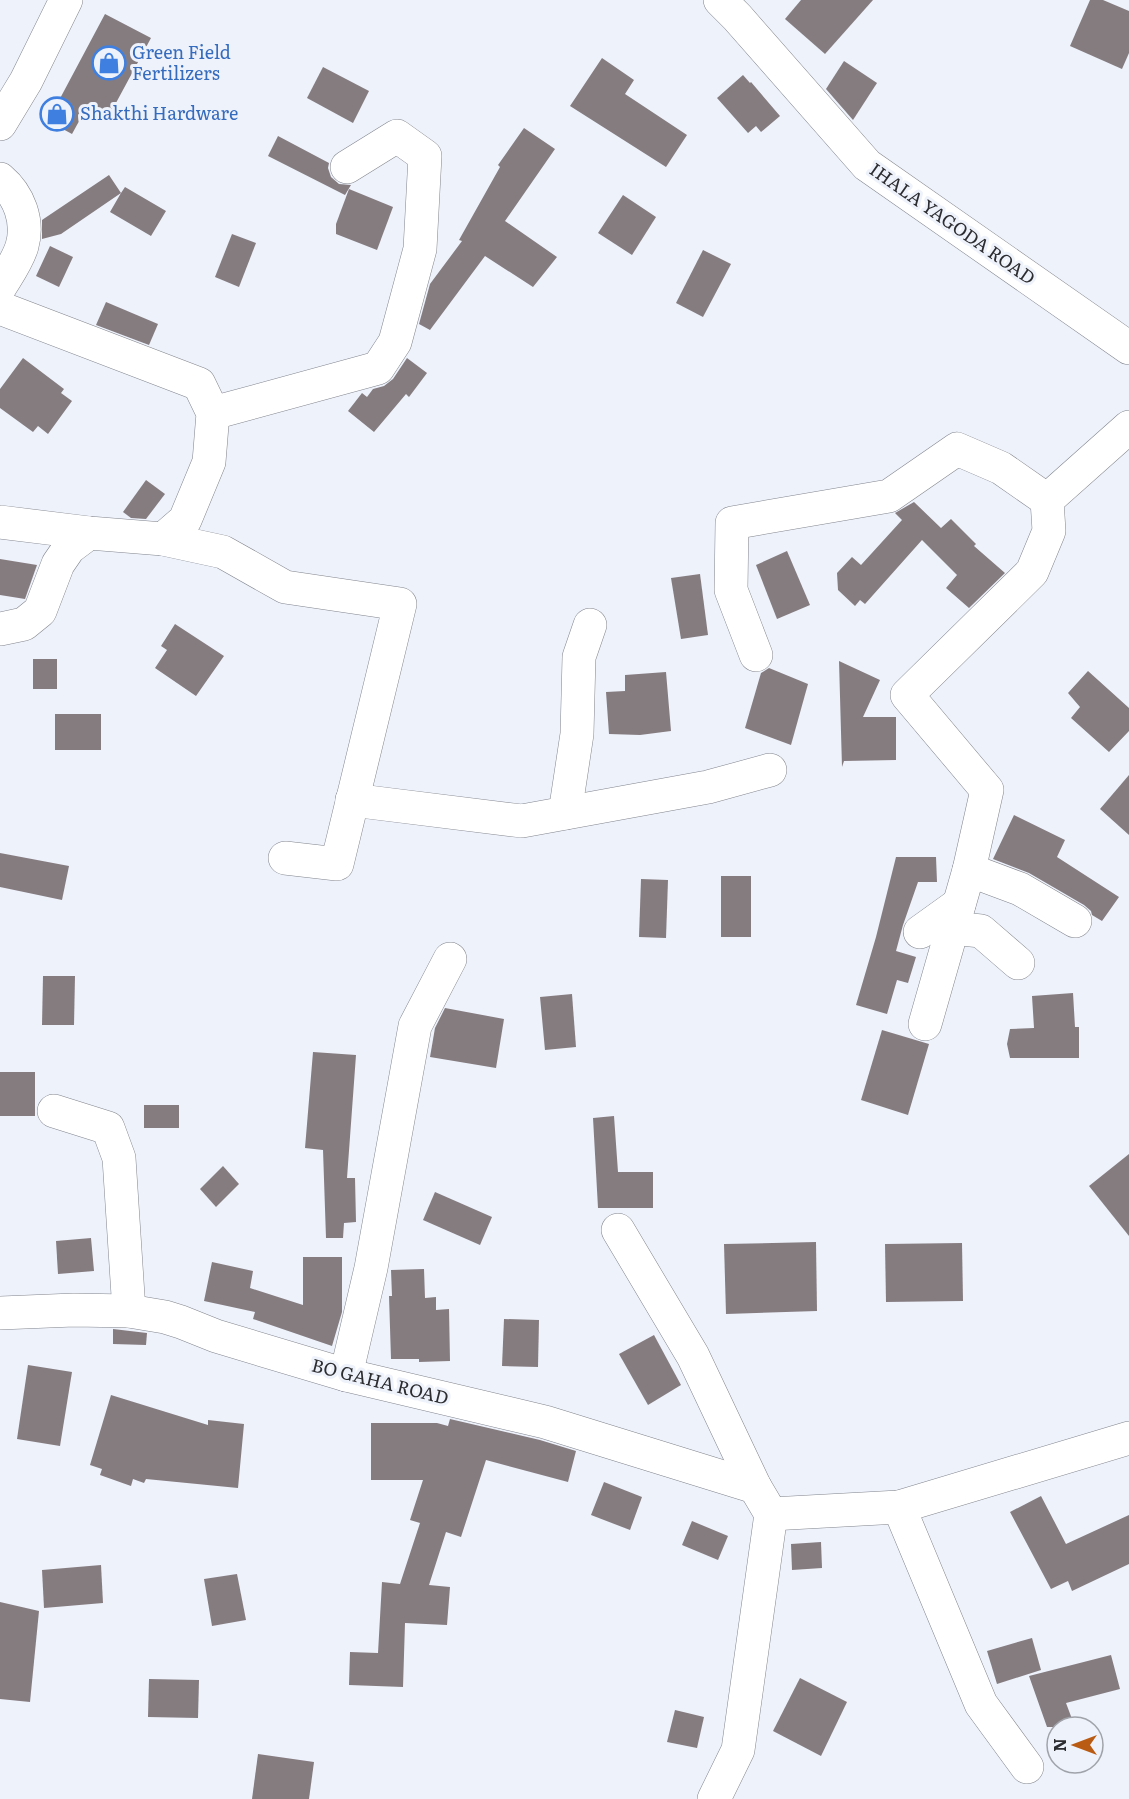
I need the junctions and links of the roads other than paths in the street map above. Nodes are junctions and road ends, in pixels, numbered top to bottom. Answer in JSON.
{"nodes":[{"id":1,"x":66,"y":0,"type":"edge"},
{"id":2,"x":738,"y":6,"type":"edge"},
{"id":3,"x":0,"y":124,"type":"edge"},
{"id":4,"x":347,"y":167,"type":"dead end"},
{"id":5,"x":0,"y":179,"type":"edge"},
{"id":6,"x":0,"y":287,"type":"edge"},
{"id":7,"x":0,"y":308,"type":"edge"},
{"id":8,"x":1129,"y":348,"type":"edge"},
{"id":9,"x":213,"y":413,"type":"junction"},
{"id":10,"x":1129,"y":427,"type":"edge"},
{"id":11,"x":1047,"y":500,"type":"junction"},
{"id":12,"x":0,"y":522,"type":"edge"},
{"id":13,"x":89,"y":533,"type":"junction"},
{"id":14,"x":164,"y":538,"type":"junction"},
{"id":15,"x":591,"y":625,"type":"dead end"},
{"id":16,"x":0,"y":629,"type":"edge"},
{"id":17,"x":756,"y":655,"type":"dead end"},
{"id":18,"x":770,"y":770,"type":"dead end"},
{"id":19,"x":352,"y":800,"type":"junction"},
{"id":20,"x":565,"y":813,"type":"junction"},
{"id":21,"x":285,"y":858,"type":"dead end"},
{"id":22,"x":969,"y":870,"type":"junction"},
{"id":23,"x":956,"y":916,"type":"junction"},
{"id":24,"x":1075,"y":921,"type":"dead end"},
{"id":25,"x":920,"y":932,"type":"dead end"},
{"id":26,"x":450,"y":959,"type":"dead end"},
{"id":27,"x":1018,"y":963,"type":"dead end"},
{"id":28,"x":925,"y":1024,"type":"dead end"},
{"id":29,"x":54,"y":1111,"type":"dead end"},
{"id":30,"x":618,"y":1230,"type":"dead end"},
{"id":31,"x":129,"y":1311,"type":"junction"},
{"id":32,"x":0,"y":1313,"type":"edge"},
{"id":33,"x":346,"y":1375,"type":"junction"},
{"id":34,"x":1129,"y":1438,"type":"edge"},
{"id":35,"x":763,"y":1500,"type":"junction"},
{"id":36,"x":899,"y":1507,"type":"junction"},
{"id":37,"x":1027,"y":1767,"type":"dead end"},
{"id":38,"x":714,"y":1799,"type":"edge"}],
"edges":[{"from":1,"to":3,"type":"street"},
{"from":2,"to":8,"type":"street","name":"IHALA YAGODA ROAD"},
{"from":4,"to":9,"type":"street"},
{"from":5,"to":6,"type":"street"},
{"from":7,"to":9,"type":"street"},
{"from":9,"to":14,"type":"street"},
{"from":10,"to":11,"type":"street"},
{"from":11,"to":17,"type":"street"},
{"from":11,"to":22,"type":"street"},
{"from":12,"to":13,"type":"street"},
{"from":13,"to":14,"type":"street"},
{"from":13,"to":16,"type":"street"},
{"from":14,"to":19,"type":"street"},
{"from":15,"to":20,"type":"street"},
{"from":18,"to":20,"type":"street"},
{"from":19,"to":20,"type":"street"},
{"from":19,"to":21,"type":"street"},
{"from":22,"to":23,"type":"street"},
{"from":22,"to":24,"type":"street"},
{"from":23,"to":25,"type":"street"},
{"from":23,"to":27,"type":"street"},
{"from":23,"to":28,"type":"street"},
{"from":26,"to":33,"type":"street"},
{"from":29,"to":31,"type":"street"},
{"from":30,"to":35,"type":"street"},
{"from":31,"to":32,"type":"street","name":"BO GAHA ROAD"},
{"from":31,"to":33,"type":"street","name":"BO GAHA ROAD"},
{"from":33,"to":35,"type":"street","name":"BO GAHA ROAD"},
{"from":34,"to":36,"type":"street"},
{"from":35,"to":36,"type":"street"},
{"from":35,"to":38,"type":"street"},
{"from":36,"to":37,"type":"street"}]}
